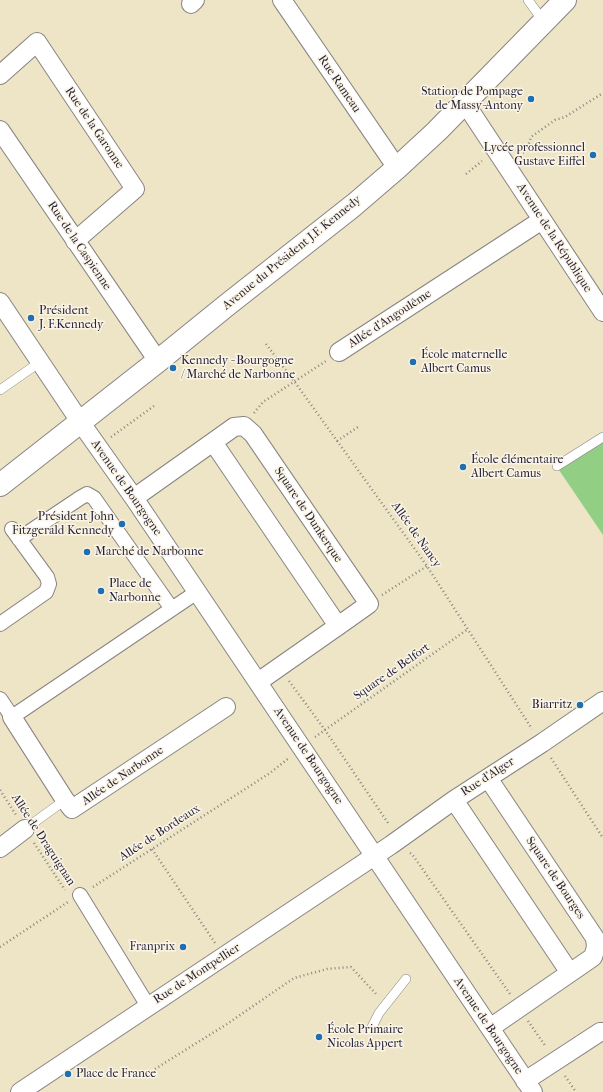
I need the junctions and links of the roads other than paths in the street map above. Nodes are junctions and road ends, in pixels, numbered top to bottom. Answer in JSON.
{"nodes":[{"id":1,"x":282,"y":0,"type":"edge"},
{"id":2,"x":528,"y":0,"type":"edge"},
{"id":3,"x":565,"y":0,"type":"edge"},
{"id":4,"x":544,"y":22,"type":"junction"},
{"id":5,"x":0,"y":75,"type":"edge"},
{"id":6,"x":465,"y":103,"type":"junction"},
{"id":7,"x":0,"y":130,"type":"edge"},
{"id":8,"x":397,"y":168,"type":"junction"},
{"id":9,"x":542,"y":220,"type":"junction"},
{"id":10,"x":75,"y":241,"type":"junction"},
{"id":11,"x":0,"y":302,"type":"edge"},
{"id":12,"x":603,"y":312,"type":"edge"},
{"id":13,"x":340,"y":352,"type":"road end"},
{"id":14,"x":40,"y":362,"type":"junction"},
{"id":15,"x":158,"y":362,"type":"junction"},
{"id":16,"x":0,"y":390,"type":"edge"},
{"id":17,"x":81,"y":423,"type":"junction"},
{"id":18,"x":603,"y":437,"type":"edge"},
{"id":19,"x":213,"y":442,"type":"junction"},
{"id":20,"x":557,"y":466,"type":"dead end"},
{"id":21,"x":0,"y":485,"type":"edge"},
{"id":22,"x":134,"y":498,"type":"junction"},
{"id":23,"x":197,"y":592,"type":"junction"},
{"id":24,"x":172,"y":609,"type":"junction"},
{"id":25,"x":0,"y":624,"type":"edge"},
{"id":26,"x":338,"y":626,"type":"junction"},
{"id":27,"x":258,"y":682,"type":"junction"},
{"id":28,"x":0,"y":699,"type":"edge"},
{"id":29,"x":603,"y":701,"type":"edge"},
{"id":30,"x":226,"y":707,"type":"dead end"},
{"id":31,"x":12,"y":717,"type":"junction"},
{"id":32,"x":488,"y":778,"type":"junction"},
{"id":33,"x":65,"y":800,"type":"junction"},
{"id":34,"x":454,"y":800,"type":"junction"},
{"id":35,"x":25,"y":829,"type":"joint"},
{"id":36,"x":0,"y":848,"type":"edge"},
{"id":37,"x":375,"y":856,"type":"junction"},
{"id":38,"x":76,"y":898,"type":"road end"},
{"id":39,"x":570,"y":973,"type":"junction"},
{"id":40,"x":406,"y":979,"type":"dead end"},
{"id":41,"x":148,"y":1006,"type":"junction"},
{"id":42,"x":490,"y":1028,"type":"junction"},
{"id":43,"x":371,"y":1029,"type":"dead end"},
{"id":44,"x":603,"y":1032,"type":"edge"},
{"id":45,"x":529,"y":1086,"type":"edge"},
{"id":46,"x":20,"y":1092,"type":"edge"}],
"edges":[{"from":1,"to":8,"type":"street","name":"Rue Rameau"},
{"from":2,"to":4,"type":"lane"},
{"from":3,"to":4,"type":"street","name":"Avenue du Président J.F. Kennedy"},
{"from":4,"to":6,"type":"street","name":"Avenue du Président J.F. Kennedy"},
{"from":5,"to":10,"type":"street","name":"Rue de la Garonne"},
{"from":6,"to":8,"type":"street","name":"Avenue du Président J.F. Kennedy"},
{"from":6,"to":9,"type":"street","name":"Avenue de la République"},
{"from":7,"to":10,"type":"street","name":"Rue de la Caspienne"},
{"from":8,"to":15,"type":"street","name":"Avenue du Président J.F. Kennedy"},
{"from":9,"to":12,"type":"street","name":"Avenue de la République"},
{"from":9,"to":13,"type":"street","name":"Allée d'Angoulême"},
{"from":10,"to":15,"type":"street","name":"Rue de la Caspienne"},
{"from":11,"to":14,"type":"street","name":"Avenue de Bourgogne"},
{"from":14,"to":16,"type":"lane"},
{"from":14,"to":17,"type":"street","name":"Avenue de Bourgogne"},
{"from":15,"to":17,"type":"street","name":"Avenue du Président J.F. Kennedy"},
{"from":17,"to":21,"type":"street","name":"Avenue du Président J.F. Kennedy"},
{"from":17,"to":22,"type":"street","name":"Avenue de Bourgogne"},
{"from":18,"to":20,"type":"lane"},
{"from":19,"to":22,"type":"street"},
{"from":19,"to":26,"type":"street"},
{"from":19,"to":26,"type":"street","name":"Square de Dunkerque"},
{"from":22,"to":23,"type":"street","name":"Avenue de Bourgogne"},
{"from":23,"to":24,"type":"street"},
{"from":23,"to":27,"type":"street","name":"Avenue de Bourgogne"},
{"from":24,"to":25,"type":"street"},
{"from":24,"to":31,"type":"street"},
{"from":26,"to":27,"type":"street"},
{"from":27,"to":37,"type":"street","name":"Avenue de Bourgogne"},
{"from":28,"to":31,"type":"street","name":"Allée de Narbonne"},
{"from":29,"to":32,"type":"street","name":"Rue d'Alger"},
{"from":30,"to":33,"type":"street","name":"Allée de Narbonne"},
{"from":31,"to":33,"type":"street","name":"Allée de Narbonne"},
{"from":32,"to":34,"type":"street","name":"Rue d'Alger"},
{"from":32,"to":39,"type":"street","name":"Square de Bourges"},
{"from":33,"to":35,"type":"lane"},
{"from":34,"to":37,"type":"street","name":"Rue d'Alger"},
{"from":34,"to":39,"type":"street"},
{"from":35,"to":36,"type":"street"},
{"from":37,"to":41,"type":"street","name":"Rue de Montpellier"},
{"from":37,"to":42,"type":"street","name":"Avenue de Bourgogne"},
{"from":38,"to":41,"type":"street"},
{"from":39,"to":42,"type":"street","name":"Square de Bourges"},
{"from":40,"to":43,"type":"lane"},
{"from":41,"to":46,"type":"street","name":"Rue de Montpellier"},
{"from":42,"to":45,"type":"street","name":"Avenue de Bourgogne"},
{"from":44,"to":45,"type":"street"}]}
